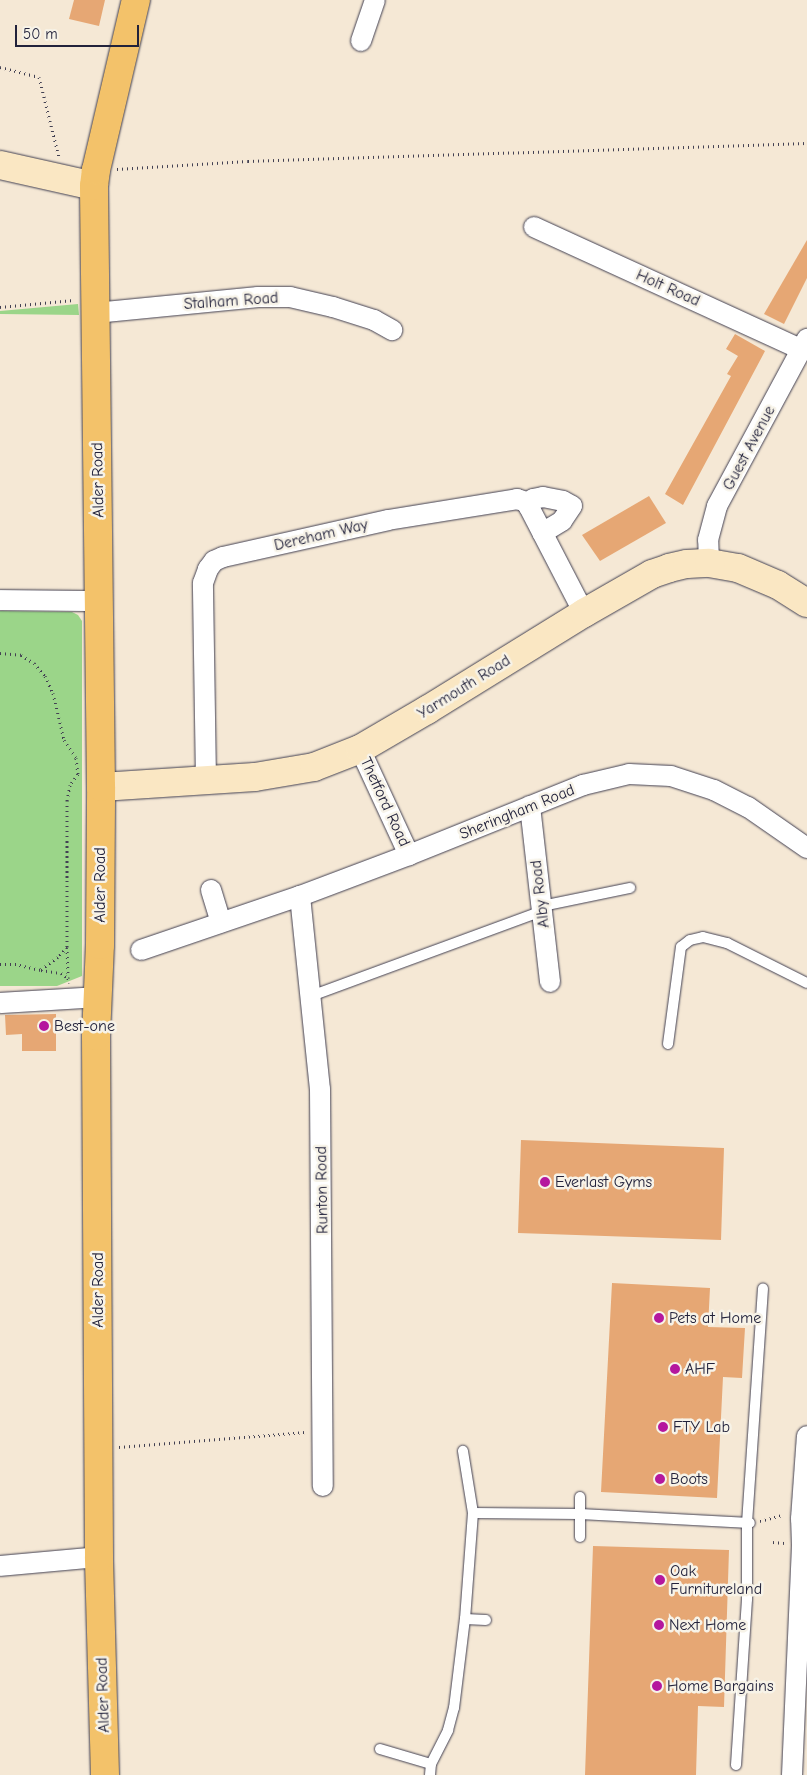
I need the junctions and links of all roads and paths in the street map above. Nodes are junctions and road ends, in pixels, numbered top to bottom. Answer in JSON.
{"nodes":[{"id":1,"x":136,"y":0,"type":"edge"},
{"id":2,"x":368,"y":8,"type":"edge"},
{"id":3,"x":361,"y":41,"type":"dead end"},
{"id":4,"x":0,"y":67,"type":"edge"},
{"id":5,"x":807,"y":144,"type":"edge"},
{"id":6,"x":59,"y":159,"type":"dead end"},
{"id":7,"x":0,"y":165,"type":"edge"},
{"id":8,"x":95,"y":178,"type":"junction"},
{"id":9,"x":534,"y":227,"type":"dead end"},
{"id":10,"x":95,"y":306,"type":"junction"},
{"id":11,"x":0,"y":307,"type":"edge"},
{"id":12,"x":392,"y":330,"type":"dead end"},
{"id":13,"x":804,"y":343,"type":"edge"},
{"id":14,"x":529,"y":507,"type":"junction"},
{"id":15,"x":542,"y":533,"type":"junction"},
{"id":16,"x":709,"y":563,"type":"junction"},
{"id":17,"x":0,"y":600,"type":"edge"},
{"id":18,"x":99,"y":601,"type":"junction"},
{"id":19,"x":807,"y":603,"type":"edge"},
{"id":20,"x":584,"y":613,"type":"junction"},
{"id":21,"x":0,"y":653,"type":"edge"},
{"id":22,"x":360,"y":749,"type":"junction"},
{"id":23,"x":206,"y":781,"type":"junction"},
{"id":24,"x":100,"y":787,"type":"junction"},
{"id":25,"x":530,"y":806,"type":"junction"},
{"id":26,"x":807,"y":848,"type":"edge"},
{"id":27,"x":409,"y":855,"type":"junction"},
{"id":28,"x":630,"y":888,"type":"dead end"},
{"id":29,"x":211,"y":890,"type":"dead end"},
{"id":30,"x":300,"y":896,"type":"junction"},
{"id":31,"x":542,"y":908,"type":"junction"},
{"id":32,"x":221,"y":923,"type":"junction"},
{"id":33,"x":67,"y":947,"type":"junction"},
{"id":34,"x":141,"y":950,"type":"dead end"},
{"id":35,"x":0,"y":964,"type":"edge"},
{"id":36,"x":68,"y":978,"type":"dead end"},
{"id":37,"x":550,"y":982,"type":"dead end"},
{"id":38,"x":807,"y":983,"type":"edge"},
{"id":39,"x":310,"y":996,"type":"junction"},
{"id":40,"x":98,"y":998,"type":"junction"},
{"id":41,"x":0,"y":1003,"type":"edge"},
{"id":42,"x":668,"y":1044,"type":"dead end"},
{"id":43,"x":764,"y":1289,"type":"dead end"},
{"id":44,"x":323,"y":1431,"type":"junction"},
{"id":45,"x":807,"y":1436,"type":"edge"},
{"id":46,"x":99,"y":1448,"type":"junction"},
{"id":47,"x":463,"y":1451,"type":"dead end"},
{"id":48,"x":323,"y":1486,"type":"dead end"},
{"id":49,"x":580,"y":1497,"type":"dead end"},
{"id":50,"x":473,"y":1513,"type":"junction"},
{"id":51,"x":580,"y":1514,"type":"junction"},
{"id":52,"x":803,"y":1514,"type":"edge"},
{"id":53,"x":749,"y":1523,"type":"junction"},
{"id":54,"x":580,"y":1537,"type":"dead end"},
{"id":55,"x":99,"y":1557,"type":"junction"},
{"id":56,"x":0,"y":1566,"type":"edge"},
{"id":57,"x":465,"y":1619,"type":"junction"},
{"id":58,"x":486,"y":1620,"type":"dead end"},
{"id":59,"x":802,"y":1663,"type":"edge"},
{"id":60,"x":380,"y":1749,"type":"dead end"},
{"id":61,"x":431,"y":1764,"type":"junction"},
{"id":62,"x":736,"y":1765,"type":"dead end"},
{"id":63,"x":105,"y":1775,"type":"edge"},
{"id":64,"x":430,"y":1775,"type":"edge"},
{"id":65,"x":792,"y":1775,"type":"edge"}],
"edges":[{"from":1,"to":8,"type":"main road","name":"Alder Road"},
{"from":2,"to":3,"type":"street"},
{"from":4,"to":6,"type":"path"},
{"from":5,"to":8,"type":"path"},
{"from":7,"to":8,"type":"street"},
{"from":8,"to":10,"type":"main road","name":"Alder Road"},
{"from":9,"to":13,"type":"street","name":"Holt Road"},
{"from":10,"to":11,"type":"path"},
{"from":10,"to":12,"type":"street","name":"Stalham Road"},
{"from":10,"to":18,"type":"main road","name":"Alder Road"},
{"from":13,"to":16,"type":"street","name":"Guest Avenue"},
{"from":14,"to":15,"type":"street"},
{"from":14,"to":15,"type":"street"},
{"from":14,"to":23,"type":"street","name":"Dereham Way"},
{"from":15,"to":20,"type":"street"},
{"from":16,"to":19,"type":"street","name":"Yarmouth Road"},
{"from":16,"to":20,"type":"street","name":"Yarmouth Road"},
{"from":17,"to":18,"type":"street"},
{"from":18,"to":24,"type":"main road","name":"Alder Road"},
{"from":20,"to":22,"type":"street","name":"Yarmouth Road"},
{"from":21,"to":33,"type":"path"},
{"from":22,"to":23,"type":"street","name":"Yarmouth Road"},
{"from":22,"to":27,"type":"street","name":"Thetford Road"},
{"from":23,"to":24,"type":"street","name":"Yarmouth Road"},
{"from":24,"to":40,"type":"main road","name":"Alder Road"},
{"from":25,"to":26,"type":"street","name":"Sheringham Road"},
{"from":25,"to":27,"type":"street","name":"Sheringham Road"},
{"from":25,"to":31,"type":"street","name":"Alby Road"},
{"from":27,"to":30,"type":"street","name":"Sheringham Road"},
{"from":28,"to":31,"type":"lane"},
{"from":29,"to":32,"type":"street"},
{"from":30,"to":32,"type":"street","name":"Sheringham Road"},
{"from":30,"to":39,"type":"street","name":"Runton Road"},
{"from":31,"to":37,"type":"street","name":"Alby Road"},
{"from":31,"to":39,"type":"lane"},
{"from":32,"to":34,"type":"street","name":"Sheringham Road"},
{"from":33,"to":35,"type":"path"},
{"from":33,"to":36,"type":"path"},
{"from":38,"to":42,"type":"lane"},
{"from":39,"to":44,"type":"street","name":"Runton Road"},
{"from":40,"to":41,"type":"street"},
{"from":40,"to":46,"type":"main road","name":"Alder Road"},
{"from":43,"to":53,"type":"lane"},
{"from":44,"to":46,"type":"path"},
{"from":44,"to":48,"type":"street","name":"Runton Road"},
{"from":45,"to":52,"type":"street"},
{"from":46,"to":55,"type":"main road","name":"Alder Road"},
{"from":47,"to":50,"type":"lane"},
{"from":49,"to":51,"type":"lane"},
{"from":50,"to":51,"type":"lane"},
{"from":50,"to":57,"type":"lane"},
{"from":51,"to":53,"type":"lane"},
{"from":51,"to":54,"type":"lane"},
{"from":52,"to":53,"type":"path"},
{"from":52,"to":59,"type":"street"},
{"from":53,"to":62,"type":"lane"},
{"from":55,"to":56,"type":"street"},
{"from":55,"to":63,"type":"main road","name":"Alder Road"},
{"from":57,"to":58,"type":"lane"},
{"from":57,"to":61,"type":"lane"},
{"from":59,"to":65,"type":"street"},
{"from":60,"to":61,"type":"lane"},
{"from":61,"to":64,"type":"lane"}]}
